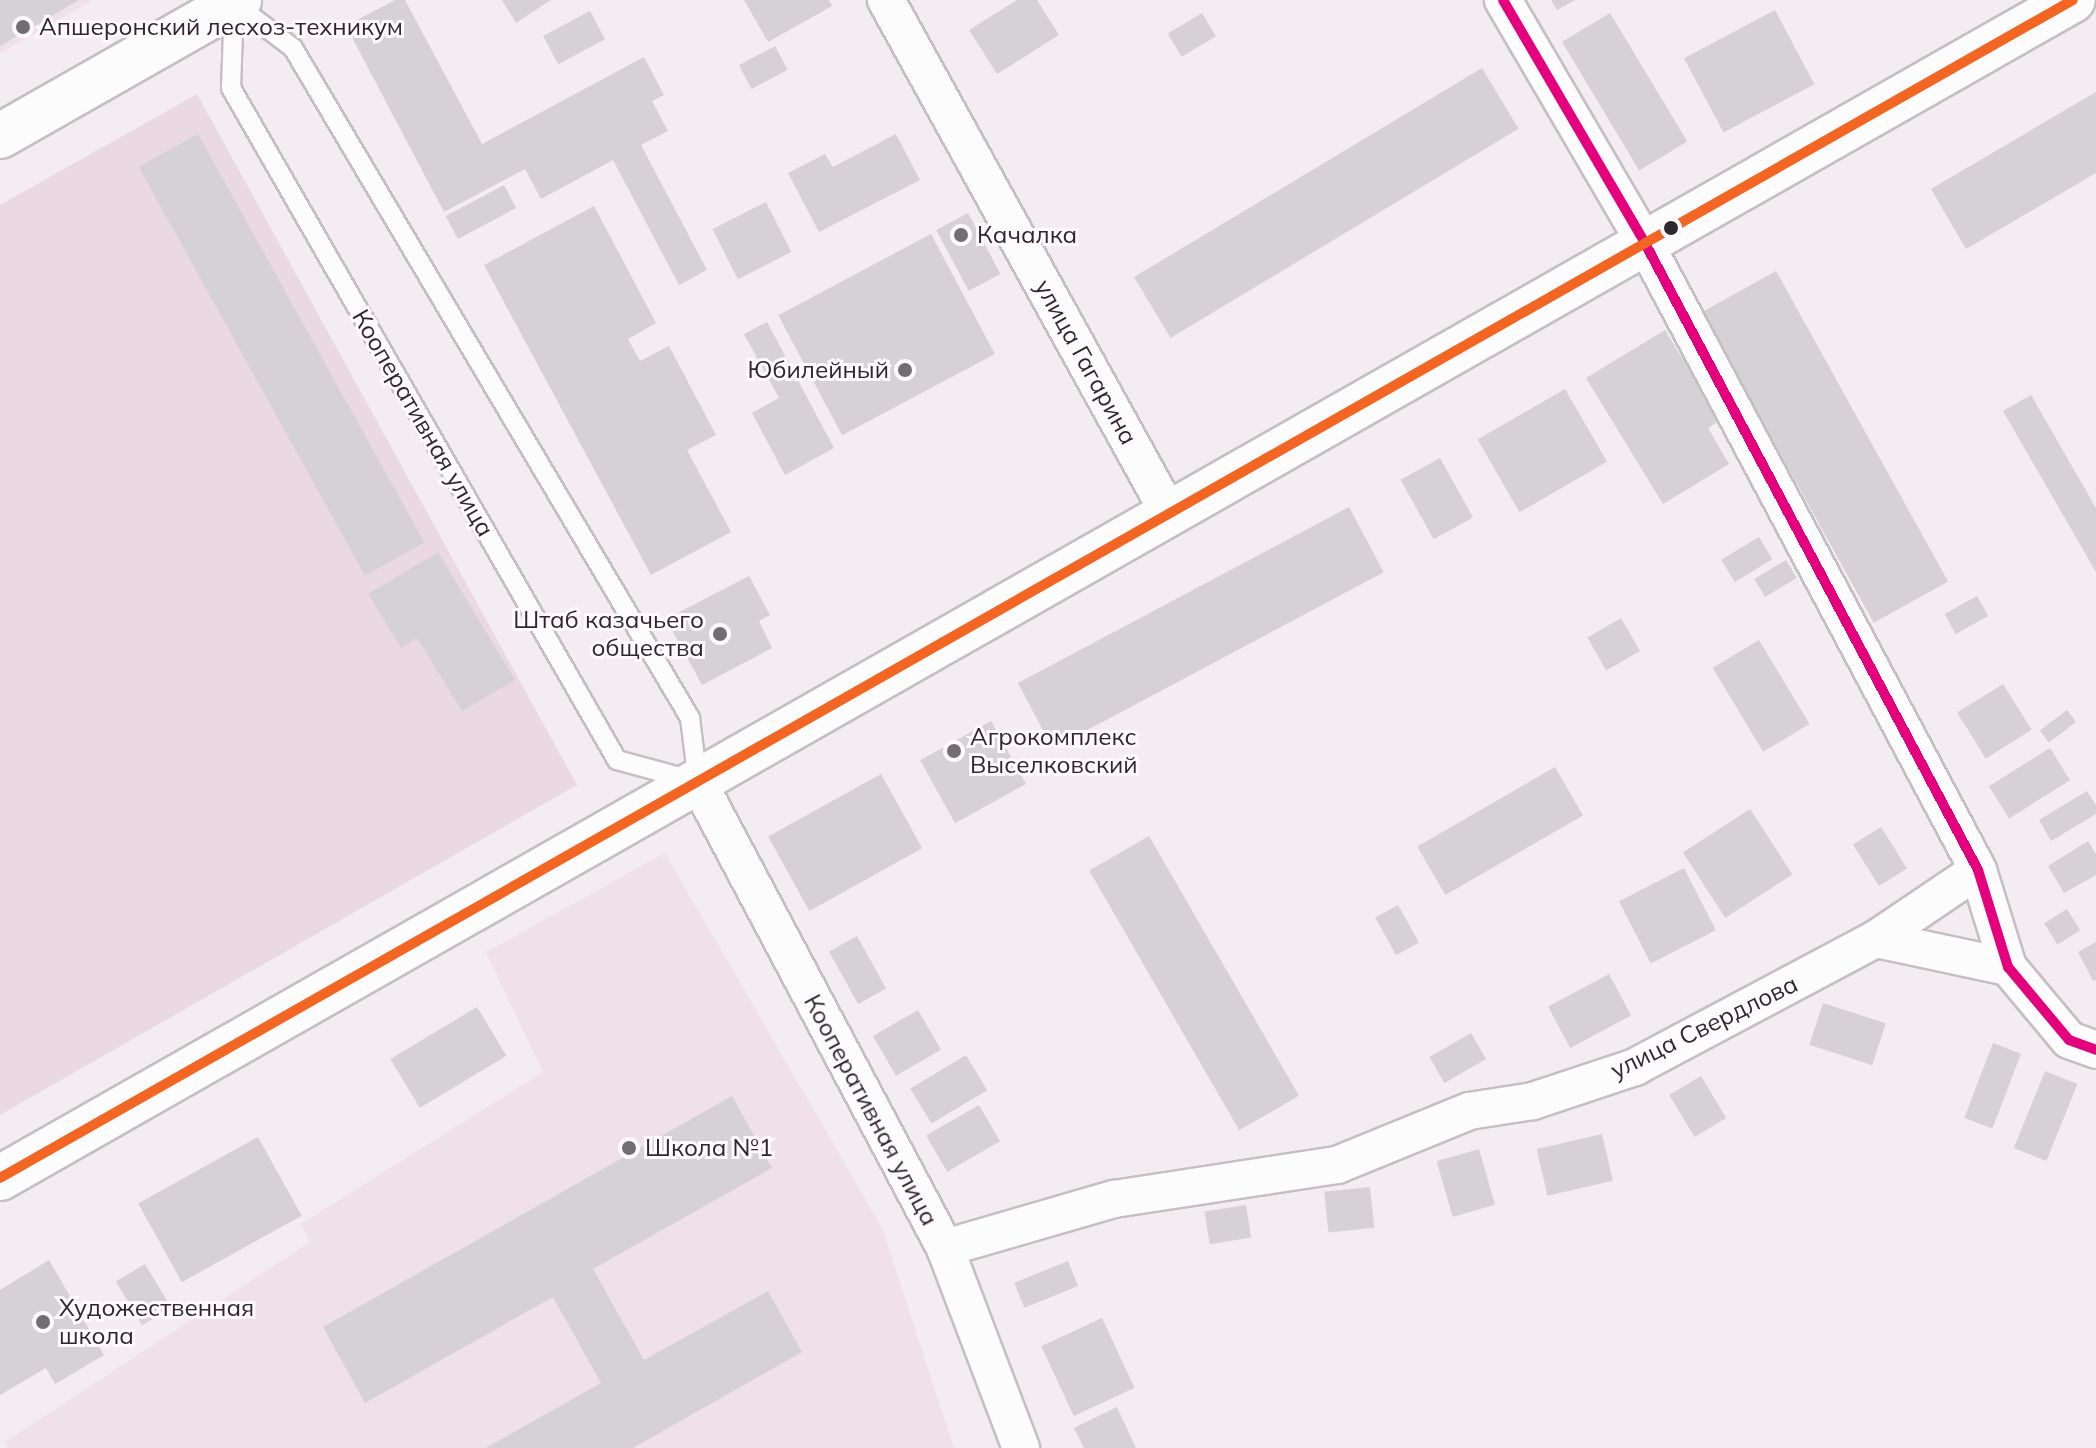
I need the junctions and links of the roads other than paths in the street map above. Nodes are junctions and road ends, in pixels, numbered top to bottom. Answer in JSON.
{"nodes":[{"id":1,"x":886,"y":0,"type":"edge"},
{"id":2,"x":1503,"y":0,"type":"edge"},
{"id":3,"x":2073,"y":0,"type":"edge"},
{"id":4,"x":236,"y":1,"type":"edge"},
{"id":5,"x":0,"y":136,"type":"edge"},
{"id":6,"x":1646,"y":245,"type":"junction"},
{"id":7,"x":1170,"y":515,"type":"junction"},
{"id":8,"x":698,"y":782,"type":"junction"},
{"id":9,"x":1978,"y":870,"type":"junction"},
{"id":10,"x":1876,"y":939,"type":"junction"},
{"id":11,"x":2008,"y":967,"type":"junction"},
{"id":12,"x":2087,"y":1038,"type":"edge"},
{"id":13,"x":0,"y":1178,"type":"edge"},
{"id":14,"x":945,"y":1248,"type":"junction"},
{"id":15,"x":1021,"y":1448,"type":"edge"}],
"edges":[{"from":1,"to":7,"type":"street","name":"улица Гагарина"},
{"from":2,"to":6,"type":"street"},
{"from":3,"to":6,"type":"main road"},
{"from":4,"to":5,"type":"main road"},
{"from":4,"to":8,"type":"lane","name":"Кооперативная улица"},
{"from":4,"to":8,"type":"lane","name":"Кооперативная улица"},
{"from":6,"to":7,"type":"main road"},
{"from":6,"to":9,"type":"street"},
{"from":7,"to":8,"type":"main road"},
{"from":8,"to":13,"type":"main road"},
{"from":8,"to":14,"type":"street","name":"Кооперативная улица"},
{"from":9,"to":10,"type":"street","name":"улица Свердлова"},
{"from":9,"to":11,"type":"street"},
{"from":10,"to":11,"type":"street"},
{"from":10,"to":14,"type":"street","name":"улица Свердлова"},
{"from":11,"to":12,"type":"street"},
{"from":14,"to":15,"type":"street","name":"Кооперативная улица"}]}
